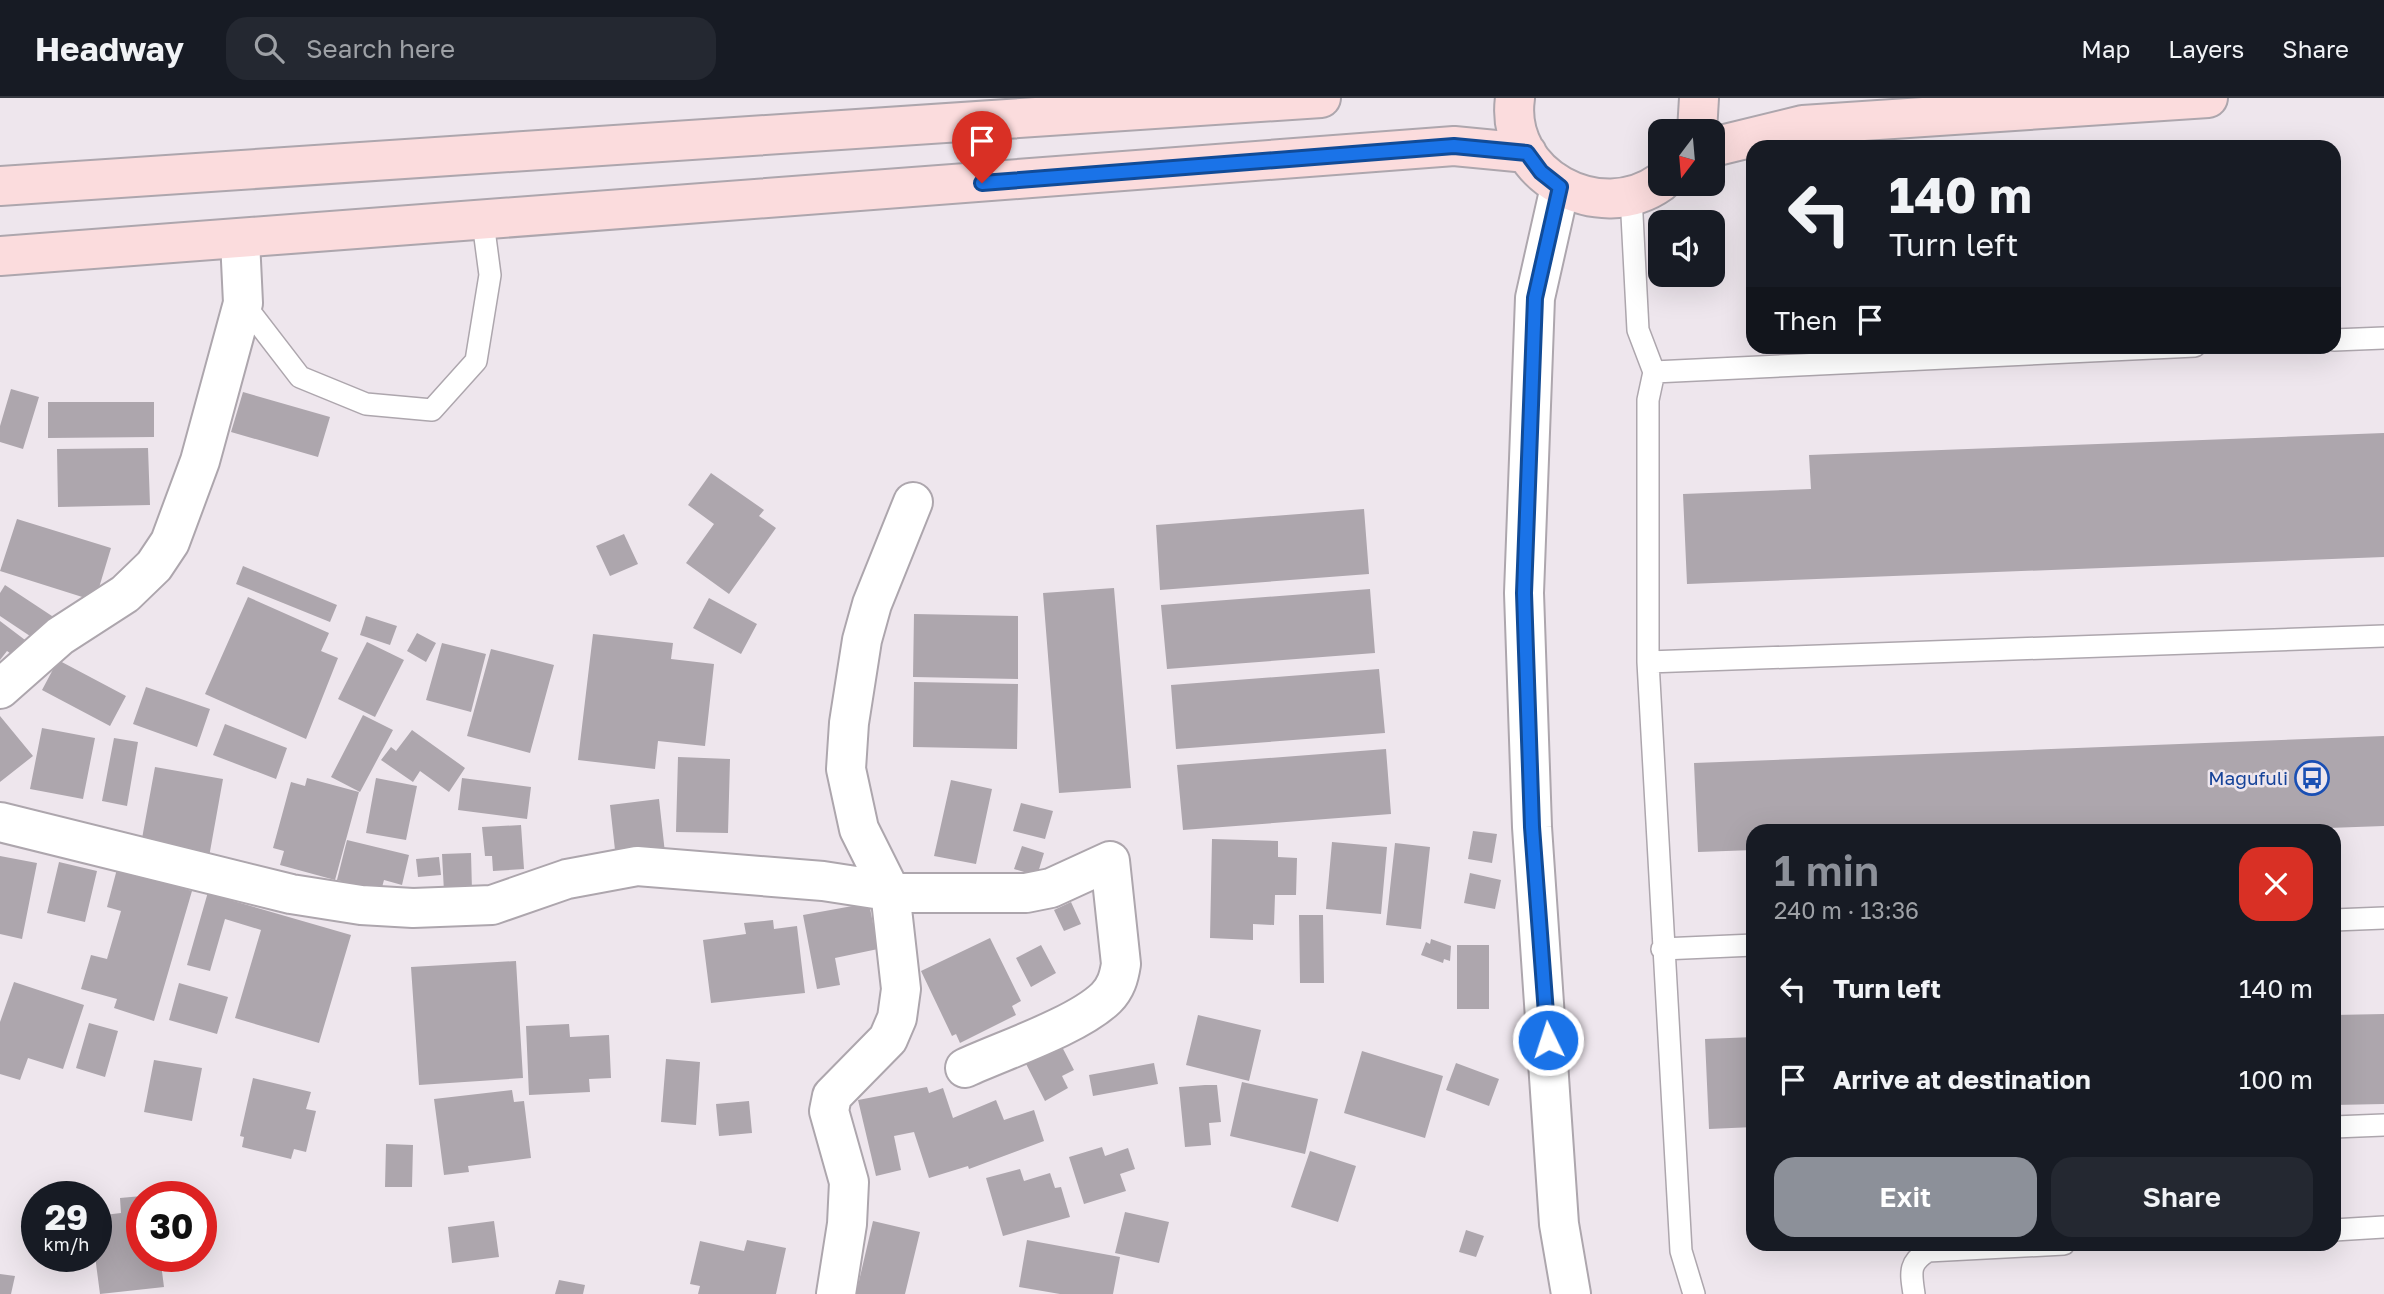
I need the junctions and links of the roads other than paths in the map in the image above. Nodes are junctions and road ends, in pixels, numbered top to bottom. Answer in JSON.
{"nodes":[{"id":1,"x":1321,"y":98,"type":"edge"},
{"id":2,"x":1515,"y":98,"type":"edge"},
{"id":3,"x":1699,"y":98,"type":"edge"},
{"id":4,"x":2208,"y":98,"type":"edge"},
{"id":5,"x":1698,"y":119,"type":"edge"},
{"id":6,"x":1726,"y":144,"type":"edge"},
{"id":7,"x":1527,"y":153,"type":"junction"},
{"id":8,"x":0,"y":186,"type":"edge"},
{"id":9,"x":1560,"y":187,"type":"junction"},
{"id":10,"x":1646,"y":189,"type":"edge"},
{"id":11,"x":483,"y":222,"type":"junction"},
{"id":12,"x":240,"y":240,"type":"junction"},
{"id":13,"x":0,"y":256,"type":"edge"},
{"id":14,"x":243,"y":303,"type":"junction"},
{"id":15,"x":2384,"y":338,"type":"edge"},
{"id":16,"x":2341,"y":340,"type":"edge"},
{"id":17,"x":2029,"y":354,"type":"edge"},
{"id":18,"x":1654,"y":372,"type":"junction"},
{"id":19,"x":914,"y":502,"type":"dead end"},
{"id":20,"x":2384,"y":636,"type":"edge"},
{"id":21,"x":1648,"y":662,"type":"junction"},
{"id":22,"x":0,"y":689,"type":"edge"},
{"id":23,"x":0,"y":822,"type":"edge"},
{"id":24,"x":890,"y":891,"type":"junction"},
{"id":25,"x":2384,"y":918,"type":"edge"},
{"id":26,"x":2341,"y":920,"type":"edge"},
{"id":27,"x":1746,"y":945,"type":"edge"},
{"id":28,"x":1662,"y":949,"type":"junction"},
{"id":29,"x":965,"y":1068,"type":"dead end"},
{"id":30,"x":2384,"y":1125,"type":"edge"},
{"id":31,"x":2341,"y":1127,"type":"edge"},
{"id":32,"x":2384,"y":1227,"type":"edge"},
{"id":33,"x":2341,"y":1230,"type":"edge"},
{"id":34,"x":1914,"y":1252,"type":"edge"},
{"id":35,"x":836,"y":1294,"type":"edge"},
{"id":36,"x":1571,"y":1294,"type":"edge"},
{"id":37,"x":1694,"y":1294,"type":"edge"},
{"id":38,"x":1914,"y":1294,"type":"edge"}],
"edges":[{"from":1,"to":8,"type":"street"},
{"from":2,"to":7,"type":"street"},
{"from":3,"to":5,"type":"street"},
{"from":4,"to":6,"type":"street"},
{"from":7,"to":9,"type":"street"},
{"from":7,"to":11,"type":"street"},
{"from":9,"to":10,"type":"street"},
{"from":9,"to":36,"type":"street"},
{"from":10,"to":18,"type":"lane"},
{"from":11,"to":12,"type":"street"},
{"from":11,"to":14,"type":"lane"},
{"from":12,"to":13,"type":"street"},
{"from":12,"to":14,"type":"street"},
{"from":14,"to":22,"type":"street"},
{"from":15,"to":16,"type":"lane"},
{"from":17,"to":18,"type":"lane"},
{"from":18,"to":21,"type":"lane"},
{"from":19,"to":24,"type":"street"},
{"from":20,"to":21,"type":"lane"},
{"from":21,"to":28,"type":"lane"},
{"from":23,"to":24,"type":"street"},
{"from":24,"to":29,"type":"street"},
{"from":24,"to":35,"type":"street"},
{"from":25,"to":26,"type":"lane"},
{"from":27,"to":28,"type":"lane"},
{"from":28,"to":37,"type":"lane"},
{"from":30,"to":31,"type":"lane"},
{"from":32,"to":33,"type":"lane"},
{"from":34,"to":38,"type":"lane"}]}
